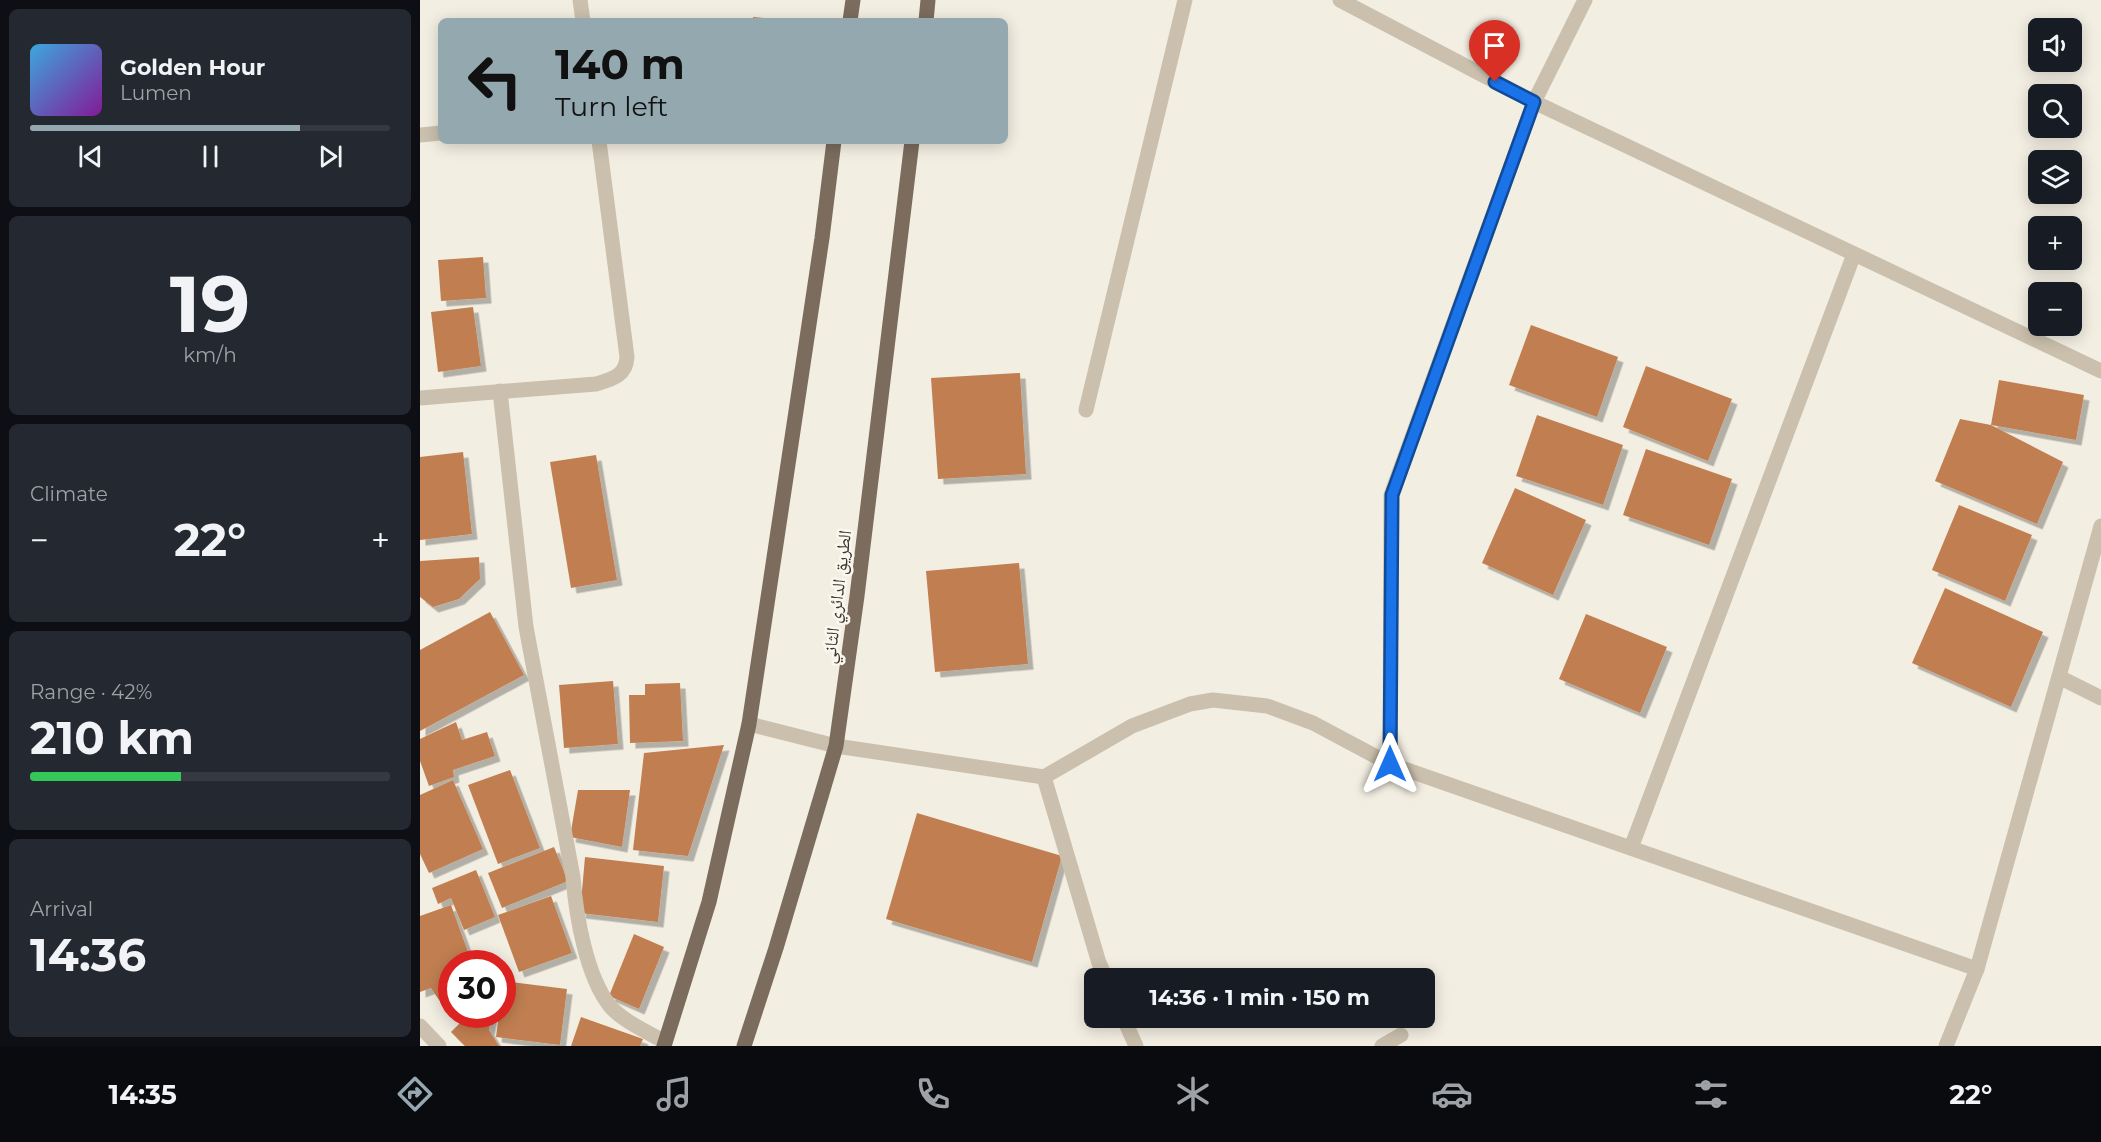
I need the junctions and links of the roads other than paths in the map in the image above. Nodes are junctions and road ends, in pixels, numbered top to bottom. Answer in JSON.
{"nodes":[{"id":1,"x":580,"y":0,"type":"edge"},
{"id":2,"x":853,"y":0,"type":"edge"},
{"id":3,"x":928,"y":0,"type":"edge"},
{"id":4,"x":1185,"y":0,"type":"edge"},
{"id":5,"x":1340,"y":0,"type":"edge"},
{"id":6,"x":1585,"y":0,"type":"edge"},
{"id":7,"x":583,"y":18,"type":"edge"},
{"id":8,"x":850,"y":18,"type":"edge"},
{"id":9,"x":926,"y":18,"type":"edge"},
{"id":10,"x":1534,"y":102,"type":"junction"},
{"id":11,"x":438,"y":133,"type":"edge"},
{"id":12,"x":420,"y":135,"type":"edge"},
{"id":13,"x":599,"y":144,"type":"edge"},
{"id":14,"x":834,"y":144,"type":"edge"},
{"id":15,"x":912,"y":144,"type":"edge"},
{"id":16,"x":1854,"y":254,"type":"junction"},
{"id":17,"x":2101,"y":371,"type":"edge"},
{"id":18,"x":500,"y":391,"type":"junction"},
{"id":19,"x":420,"y":398,"type":"edge"},
{"id":20,"x":1086,"y":410,"type":"dead end"},
{"id":21,"x":2101,"y":526,"type":"edge"},
{"id":22,"x":2059,"y":677,"type":"junction"},
{"id":23,"x":2101,"y":698,"type":"edge"},
{"id":24,"x":749,"y":724,"type":"junction"},
{"id":25,"x":836,"y":746,"type":"junction"},
{"id":26,"x":1390,"y":764,"type":"junction"},
{"id":27,"x":1044,"y":777,"type":"junction"},
{"id":28,"x":1631,"y":848,"type":"junction"},
{"id":29,"x":1101,"y":968,"type":"edge"},
{"id":30,"x":1977,"y":969,"type":"junction"},
{"id":31,"x":420,"y":1026,"type":"edge"},
{"id":32,"x":1128,"y":1028,"type":"edge"},
{"id":33,"x":1401,"y":1035,"type":"dead end"},
{"id":34,"x":664,"y":1044,"type":"edge"},
{"id":35,"x":439,"y":1046,"type":"edge"},
{"id":36,"x":744,"y":1046,"type":"edge"},
{"id":37,"x":1136,"y":1046,"type":"edge"},
{"id":38,"x":1382,"y":1046,"type":"edge"},
{"id":39,"x":1946,"y":1046,"type":"edge"}],
"edges":[{"from":1,"to":7,"type":"street"},
{"from":2,"to":8,"type":"main road"},
{"from":3,"to":9,"type":"main road"},
{"from":4,"to":20,"type":"street"},
{"from":5,"to":10,"type":"street"},
{"from":6,"to":10,"type":"street"},
{"from":10,"to":16,"type":"street"},
{"from":10,"to":26,"type":"street"},
{"from":11,"to":12,"type":"street"},
{"from":13,"to":18,"type":"street"},
{"from":14,"to":24,"type":"main road"},
{"from":15,"to":25,"type":"main road","name":"الطريق الدائري الثاني"},
{"from":16,"to":17,"type":"street"},
{"from":16,"to":28,"type":"street"},
{"from":18,"to":19,"type":"street"},
{"from":18,"to":34,"type":"street"},
{"from":21,"to":22,"type":"street"},
{"from":22,"to":23,"type":"street"},
{"from":22,"to":30,"type":"street"},
{"from":24,"to":25,"type":"street"},
{"from":24,"to":34,"type":"main road"},
{"from":25,"to":27,"type":"street"},
{"from":25,"to":36,"type":"main road","name":"الطريق الدائري الثاني"},
{"from":26,"to":27,"type":"street"},
{"from":26,"to":28,"type":"street"},
{"from":27,"to":29,"type":"street"},
{"from":28,"to":30,"type":"street"},
{"from":30,"to":39,"type":"street"},
{"from":31,"to":35,"type":"street"},
{"from":32,"to":37,"type":"street"},
{"from":33,"to":38,"type":"street"}]}
